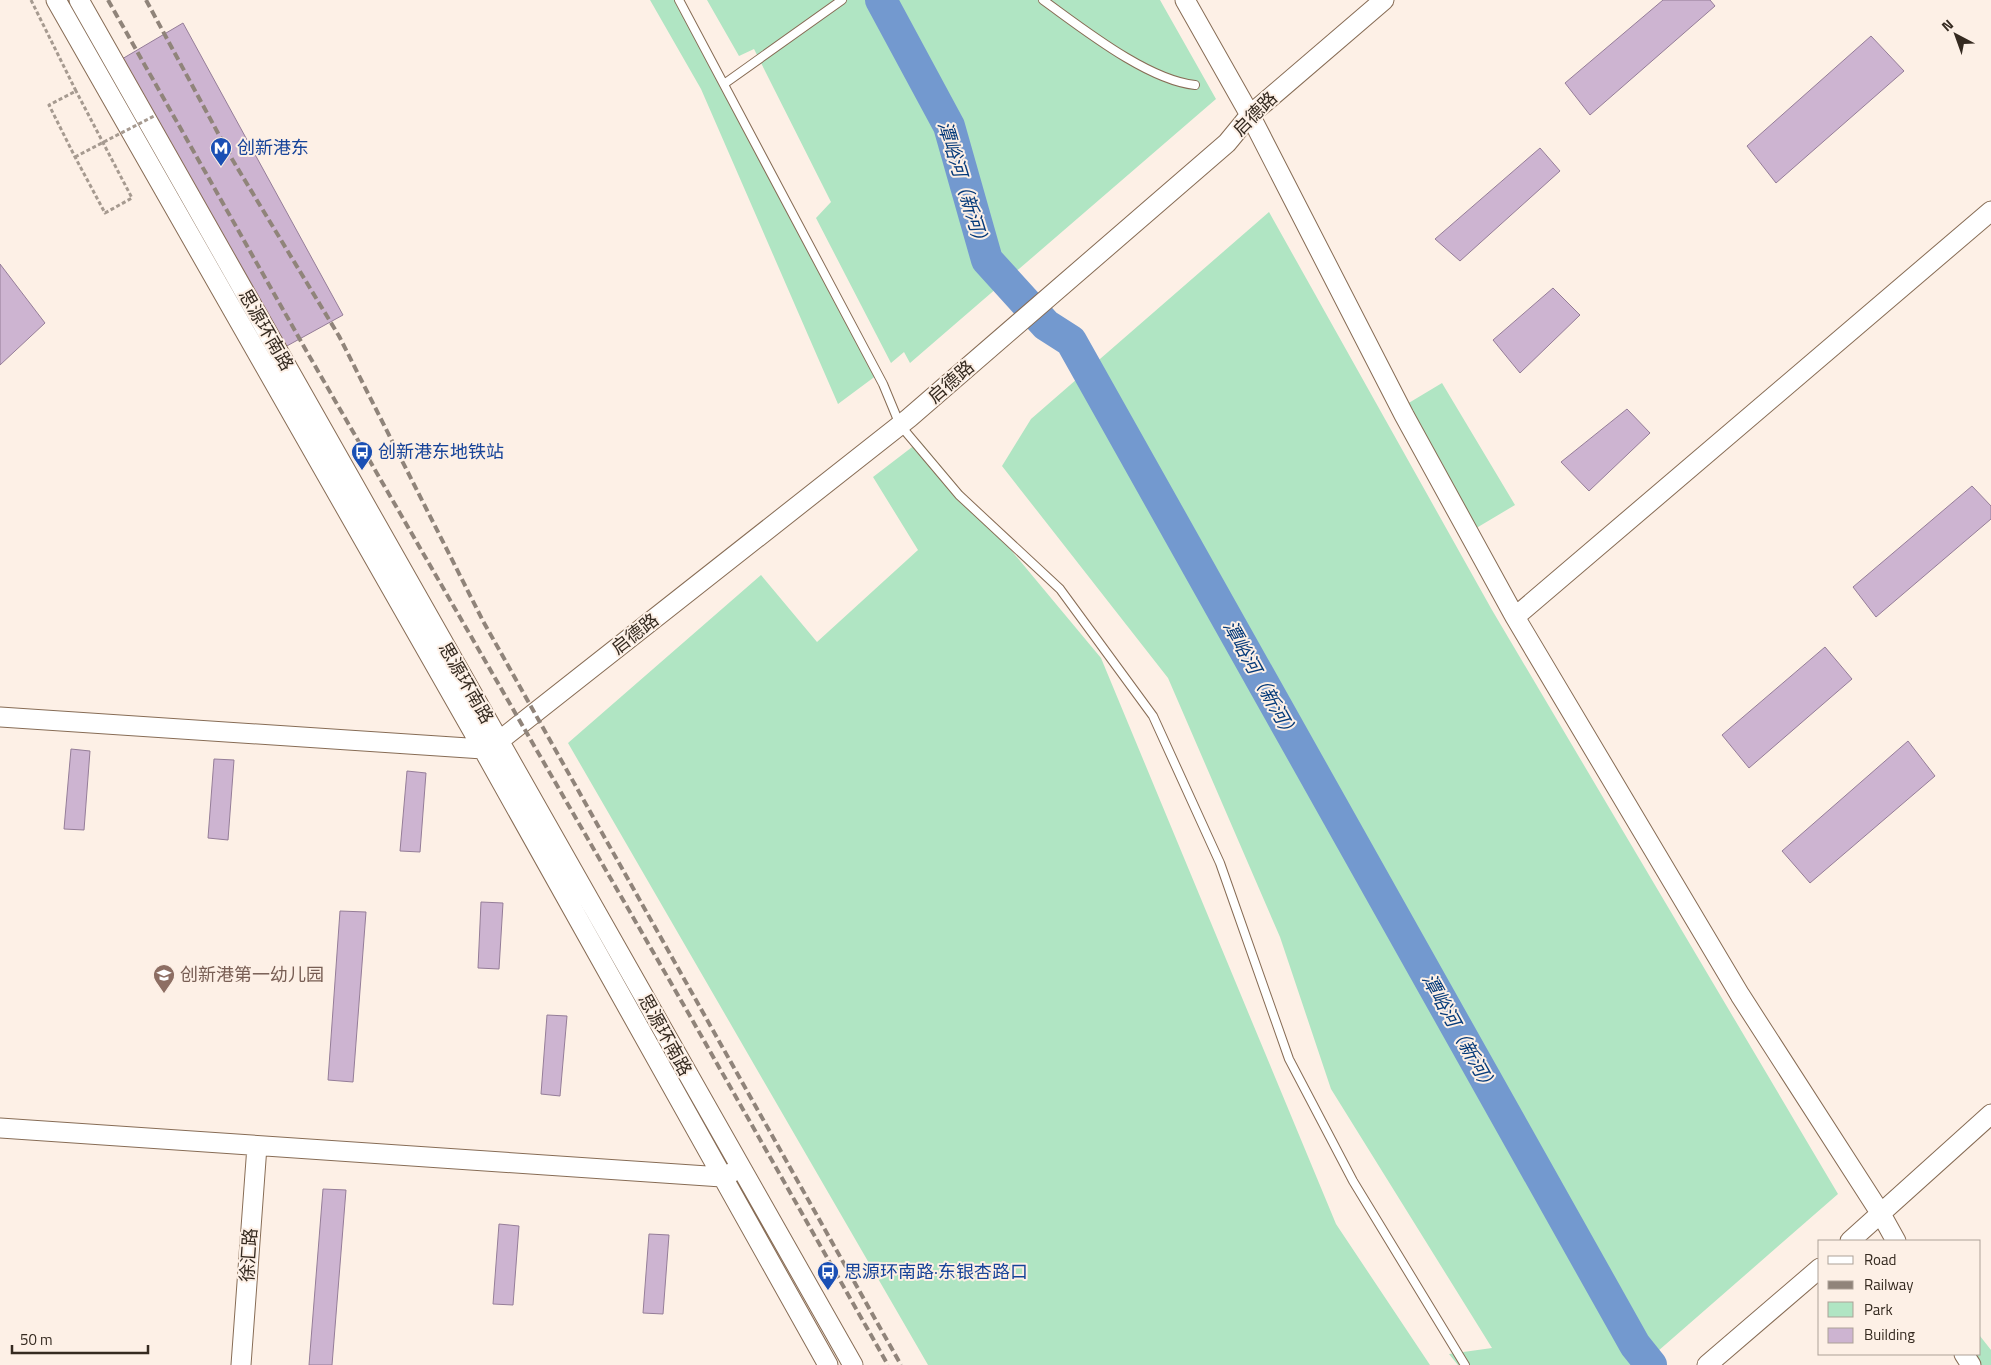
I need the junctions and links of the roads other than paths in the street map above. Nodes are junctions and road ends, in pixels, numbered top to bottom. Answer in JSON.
{"nodes":[{"id":1,"x":56,"y":0,"type":"edge"},
{"id":2,"x":79,"y":0,"type":"edge"},
{"id":3,"x":679,"y":0,"type":"edge"},
{"id":4,"x":842,"y":0,"type":"edge"},
{"id":5,"x":1043,"y":0,"type":"edge"},
{"id":6,"x":1185,"y":0,"type":"edge"},
{"id":7,"x":1384,"y":0,"type":"edge"},
{"id":8,"x":724,"y":84,"type":"junction"},
{"id":9,"x":1195,"y":85,"type":"dead end"},
{"id":10,"x":1250,"y":115,"type":"junction"},
{"id":11,"x":1991,"y":211,"type":"edge"},
{"id":12,"x":904,"y":422,"type":"junction"},
{"id":13,"x":1514,"y":617,"type":"junction"},
{"id":14,"x":0,"y":717,"type":"edge"},
{"id":15,"x":491,"y":745,"type":"junction"},
{"id":16,"x":1991,"y":1114,"type":"edge"},
{"id":17,"x":0,"y":1128,"type":"edge"},
{"id":18,"x":257,"y":1146,"type":"junction"},
{"id":19,"x":740,"y":1168,"type":"junction"},
{"id":20,"x":722,"y":1177,"type":"junction"},
{"id":21,"x":1881,"y":1214,"type":"junction"},
{"id":22,"x":1857,"y":1235,"type":"edge"},
{"id":23,"x":1895,"y":1240,"type":"edge"},
{"id":24,"x":1818,"y":1270,"type":"edge"},
{"id":25,"x":241,"y":1365,"type":"edge"},
{"id":26,"x":828,"y":1365,"type":"edge"},
{"id":27,"x":853,"y":1365,"type":"edge"},
{"id":28,"x":1465,"y":1365,"type":"edge"},
{"id":29,"x":1707,"y":1365,"type":"edge"}],
"edges":[{"from":1,"to":15,"type":"street","name":"思源环南路"},
{"from":2,"to":15,"type":"street","name":"思源环南路"},
{"from":3,"to":8,"type":"lane"},
{"from":4,"to":8,"type":"lane"},
{"from":5,"to":9,"type":"lane"},
{"from":6,"to":10,"type":"street"},
{"from":7,"to":10,"type":"street","name":"启德路"},
{"from":8,"to":12,"type":"lane"},
{"from":10,"to":12,"type":"street","name":"启德路"},
{"from":10,"to":13,"type":"street"},
{"from":11,"to":13,"type":"street"},
{"from":12,"to":15,"type":"street","name":"启德路"},
{"from":12,"to":28,"type":"lane"},
{"from":13,"to":21,"type":"street"},
{"from":14,"to":15,"type":"street"},
{"from":15,"to":19,"type":"street","name":"思源环南路"},
{"from":15,"to":20,"type":"street","name":"思源环南路"},
{"from":16,"to":21,"type":"street"},
{"from":17,"to":18,"type":"street"},
{"from":18,"to":20,"type":"street"},
{"from":18,"to":25,"type":"street","name":"徐汇路"},
{"from":19,"to":20,"type":"street"},
{"from":19,"to":27,"type":"street","name":"思源环南路"},
{"from":20,"to":26,"type":"street","name":"思源环南路"},
{"from":21,"to":22,"type":"street"},
{"from":21,"to":23,"type":"street"},
{"from":24,"to":29,"type":"street"}]}
